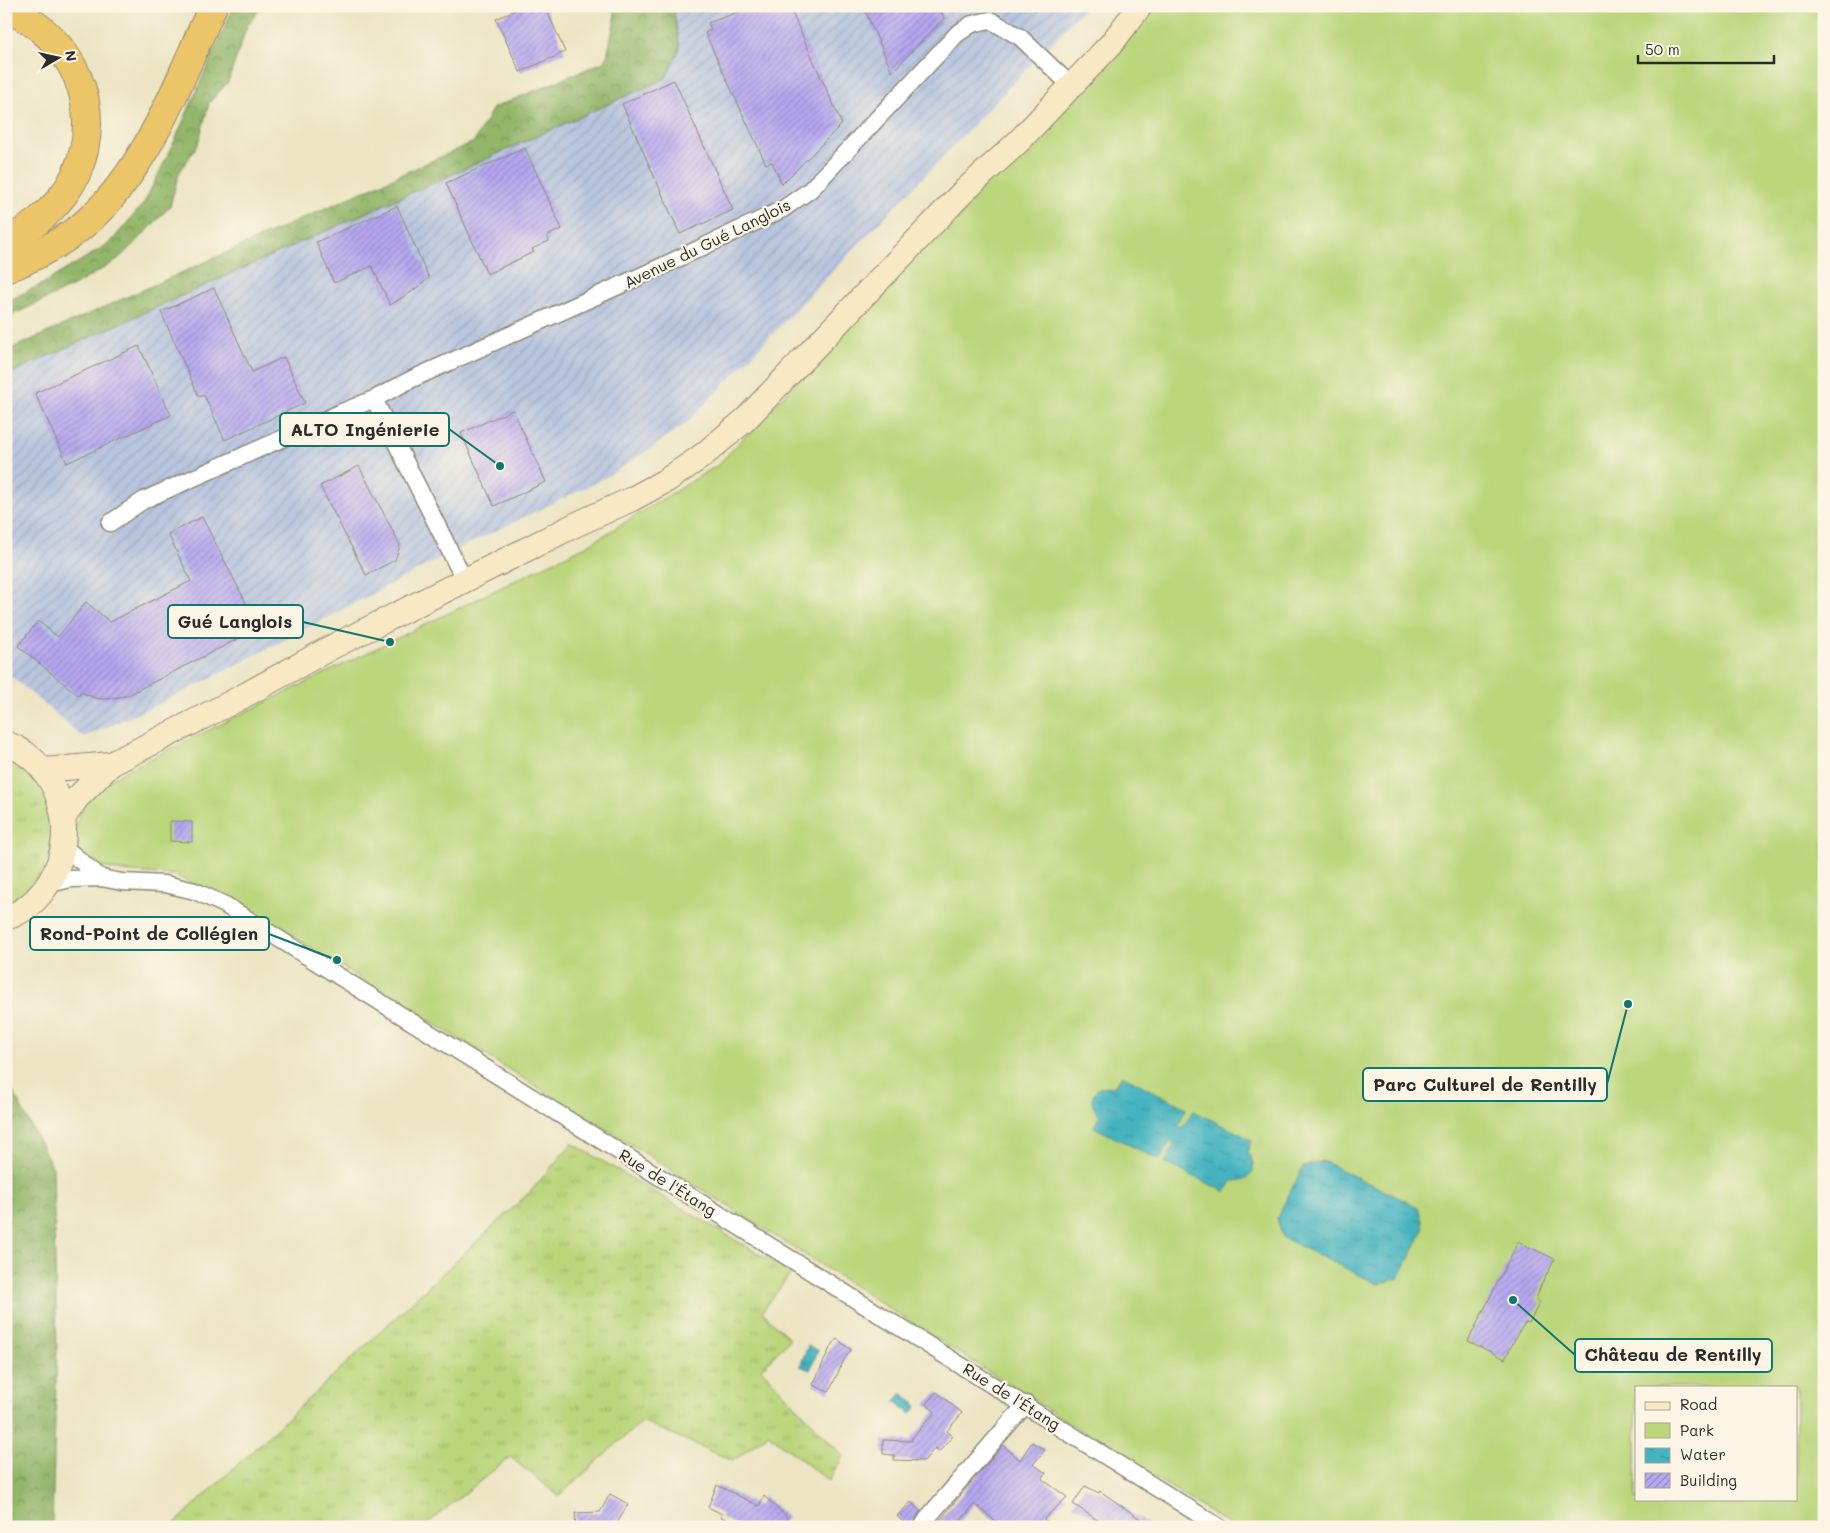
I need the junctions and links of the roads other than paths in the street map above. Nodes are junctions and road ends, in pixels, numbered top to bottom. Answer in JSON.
{"nodes":[{"id":1,"x":213,"y":6,"type":"edge"},
{"id":2,"x":1139,"y":6,"type":"edge"},
{"id":3,"x":6,"y":8,"type":"edge"},
{"id":4,"x":1062,"y":77,"type":"junction"},
{"id":5,"x":962,"y":193,"type":"junction"},
{"id":6,"x":6,"y":242,"type":"edge"},
{"id":7,"x":6,"y":269,"type":"edge"},
{"id":8,"x":374,"y":399,"type":"junction"},
{"id":9,"x":110,"y":523,"type":"dead end"},
{"id":10,"x":465,"y":581,"type":"junction"},
{"id":11,"x":6,"y":743,"type":"edge"},
{"id":12,"x":112,"y":764,"type":"junction"},
{"id":13,"x":44,"y":770,"type":"junction"},
{"id":14,"x":64,"y":817,"type":"junction"},
{"id":15,"x":64,"y":847,"type":"junction"},
{"id":16,"x":101,"y":878,"type":"junction"},
{"id":17,"x":49,"y":884,"type":"junction"},
{"id":18,"x":6,"y":918,"type":"edge"},
{"id":19,"x":1026,"y":1404,"type":"junction"},
{"id":20,"x":922,"y":1527,"type":"edge"},
{"id":21,"x":1219,"y":1527,"type":"edge"}],
"edges":[{"from":1,"to":7,"type":"highway"},
{"from":2,"to":4,"type":"main road"},
{"from":2,"to":5,"type":"main road"},
{"from":3,"to":6,"type":"highway"},
{"from":4,"to":5,"type":"main road"},
{"from":4,"to":8,"type":"street","name":"Avenue du Gué Langlois"},
{"from":5,"to":10,"type":"main road"},
{"from":8,"to":9,"type":"street","name":"Avenue du Gué Langlois"},
{"from":8,"to":10,"type":"street"},
{"from":10,"to":12,"type":"main road"},
{"from":11,"to":13,"type":"main road"},
{"from":12,"to":13,"type":"main road"},
{"from":12,"to":14,"type":"main road"},
{"from":13,"to":14,"type":"main road"},
{"from":14,"to":15,"type":"main road"},
{"from":15,"to":16,"type":"street"},
{"from":15,"to":17,"type":"main road"},
{"from":16,"to":17,"type":"street","name":"Rue de l'Étang"},
{"from":16,"to":19,"type":"street","name":"Rue de l'Étang"},
{"from":17,"to":18,"type":"main road"},
{"from":19,"to":20,"type":"street"},
{"from":19,"to":21,"type":"street","name":"Rue de l'Étang"}]}
